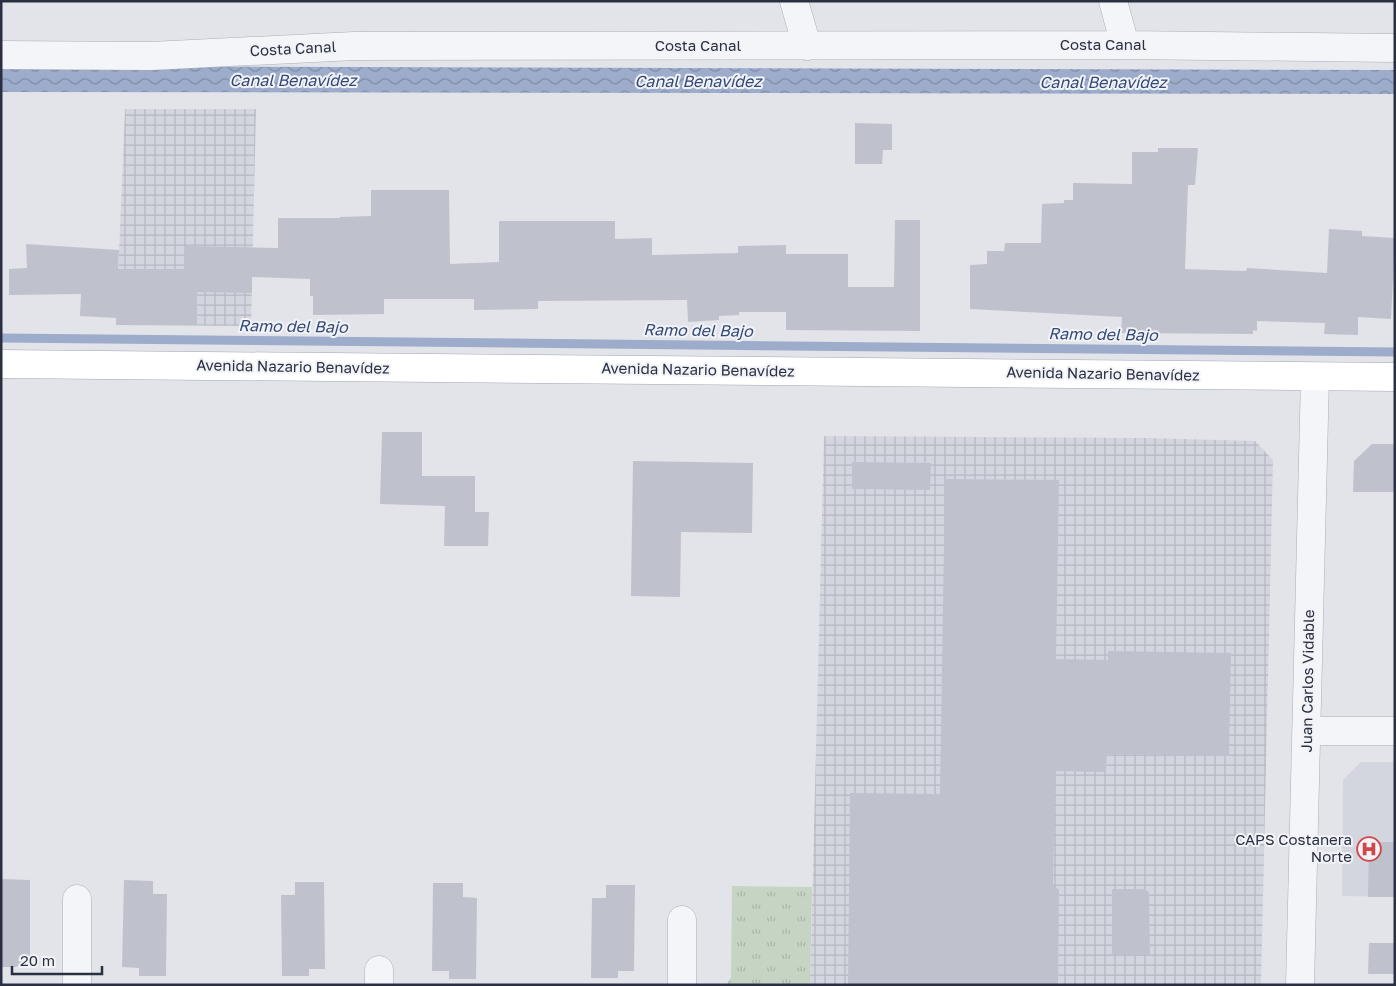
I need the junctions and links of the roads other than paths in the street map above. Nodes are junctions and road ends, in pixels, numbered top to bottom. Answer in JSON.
{"nodes":[{"id":1,"x":794,"y":1,"type":"edge"},
{"id":2,"x":1112,"y":1,"type":"edge"},
{"id":3,"x":1125,"y":45,"type":"junction"},
{"id":4,"x":807,"y":46,"type":"junction"},
{"id":5,"x":1395,"y":48,"type":"edge"},
{"id":6,"x":1,"y":55,"type":"edge"},
{"id":7,"x":1,"y":364,"type":"edge"},
{"id":8,"x":1315,"y":377,"type":"junction"},
{"id":9,"x":1395,"y":377,"type":"edge"},
{"id":10,"x":1307,"y":731,"type":"junction"},
{"id":11,"x":1395,"y":732,"type":"edge"},
{"id":12,"x":77,"y":899,"type":"dead end"},
{"id":13,"x":682,"y":920,"type":"dead end"},
{"id":14,"x":76,"y":985,"type":"edge"},
{"id":15,"x":682,"y":985,"type":"edge"},
{"id":16,"x":1300,"y":985,"type":"edge"}],
"edges":[{"from":1,"to":4,"type":"street"},
{"from":2,"to":3,"type":"street"},
{"from":3,"to":4,"type":"street","name":"Costa Canal"},
{"from":3,"to":5,"type":"street","name":"Costa Canal"},
{"from":4,"to":6,"type":"street","name":"Costa Canal"},
{"from":7,"to":8,"type":"main road","name":"Avenida Nazario Benavídez"},
{"from":8,"to":9,"type":"main road","name":"Avenida Nazario Benavídez"},
{"from":8,"to":10,"type":"street","name":"Juan Carlos Vidable"},
{"from":10,"to":11,"type":"street"},
{"from":10,"to":16,"type":"street","name":"Juan Carlos Vidable"},
{"from":12,"to":14,"type":"street"},
{"from":13,"to":15,"type":"street"}]}
